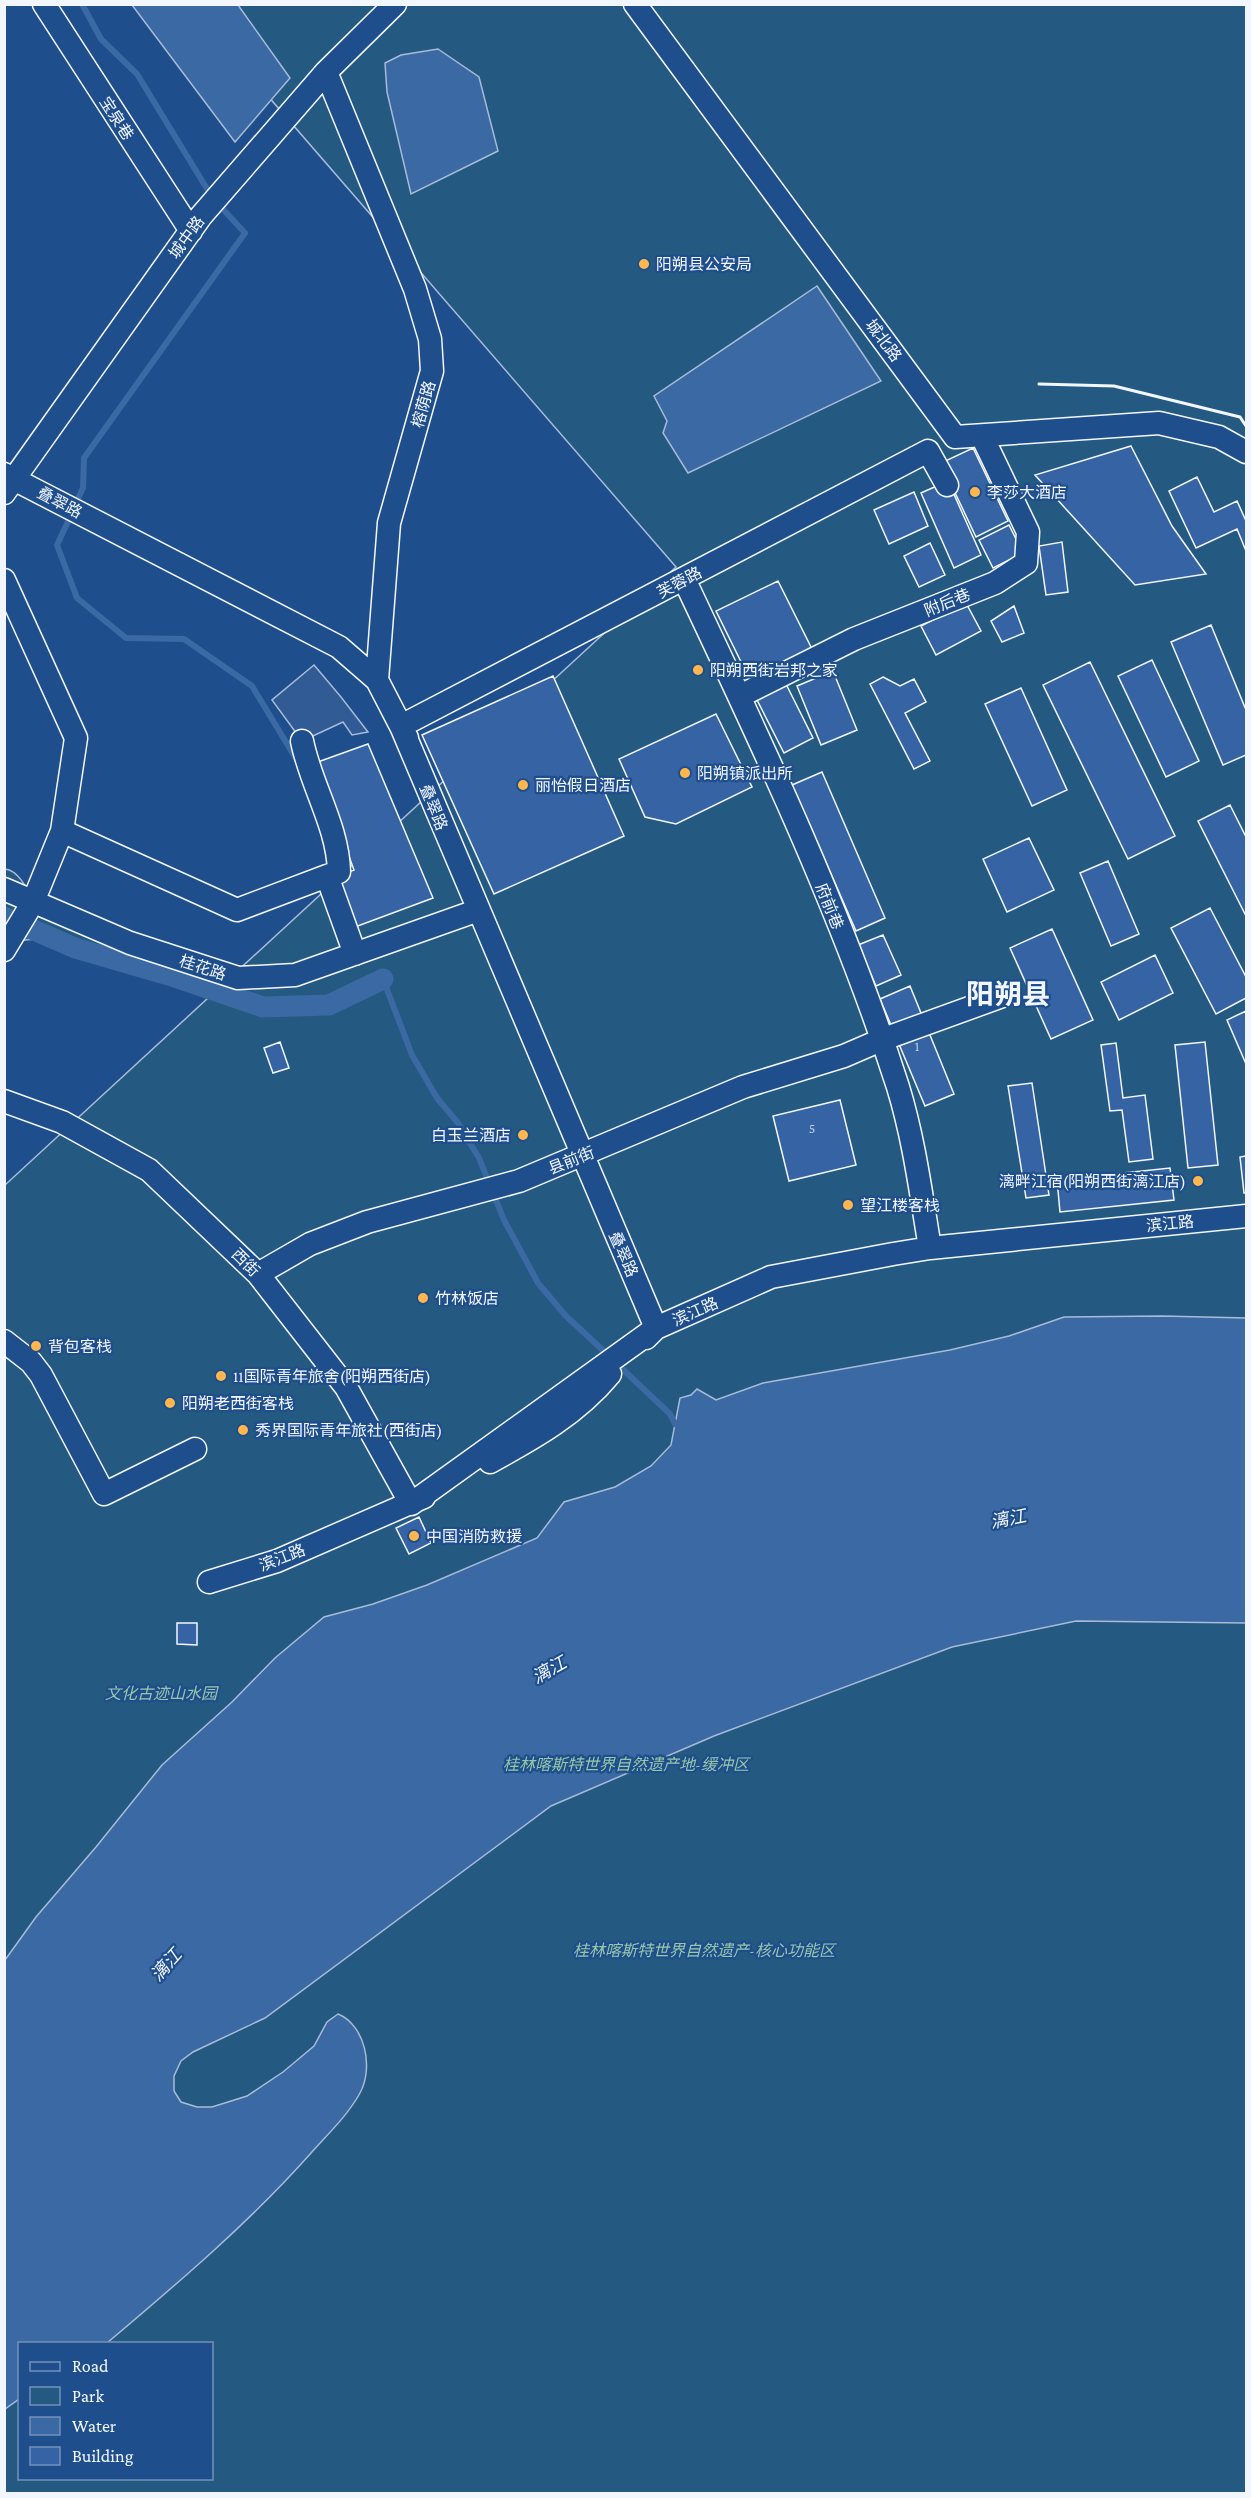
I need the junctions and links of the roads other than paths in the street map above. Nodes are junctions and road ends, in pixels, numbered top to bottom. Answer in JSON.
{"nodes":[{"id":1,"x":44,"y":4,"type":"edge"},
{"id":2,"x":395,"y":4,"type":"edge"},
{"id":3,"x":635,"y":4,"type":"edge"},
{"id":4,"x":326,"y":72,"type":"junction"},
{"id":5,"x":196,"y":223,"type":"junction"},
{"id":6,"x":982,"y":436,"type":"junction"},
{"id":7,"x":956,"y":437,"type":"junction"},
{"id":8,"x":928,"y":451,"type":"junction"},
{"id":9,"x":1246,"y":452,"type":"edge"},
{"id":10,"x":8,"y":481,"type":"edge"},
{"id":11,"x":947,"y":486,"type":"dead end"},
{"id":12,"x":684,"y":579,"type":"junction"},
{"id":13,"x":4,"y":580,"type":"edge"},
{"id":14,"x":377,"y":680,"type":"junction"},
{"id":15,"x":740,"y":696,"type":"junction"},
{"id":16,"x":401,"y":726,"type":"junction"},
{"id":17,"x":302,"y":741,"type":"dead end"},
{"id":18,"x":62,"y":831,"type":"junction"},
{"id":19,"x":327,"y":876,"type":"junction"},
{"id":20,"x":4,"y":889,"type":"edge"},
{"id":21,"x":33,"y":902,"type":"junction"},
{"id":22,"x":476,"y":911,"type":"junction"},
{"id":23,"x":6,"y":947,"type":"edge"},
{"id":24,"x":358,"y":952,"type":"junction"},
{"id":25,"x":1008,"y":994,"type":"dead end"},
{"id":26,"x":881,"y":1040,"type":"junction"},
{"id":27,"x":4,"y":1101,"type":"edge"},
{"id":28,"x":581,"y":1156,"type":"junction"},
{"id":29,"x":1246,"y":1216,"type":"edge"},
{"id":30,"x":930,"y":1248,"type":"junction"},
{"id":31,"x":258,"y":1274,"type":"junction"},
{"id":32,"x":656,"y":1328,"type":"junction"},
{"id":33,"x":4,"y":1341,"type":"edge"},
{"id":34,"x":195,"y":1449,"type":"dead end"},
{"id":35,"x":411,"y":1504,"type":"junction"},
{"id":36,"x":209,"y":1582,"type":"dead end"}],
"edges":[{"from":1,"to":5,"type":"street","name":"宝泉巷"},
{"from":2,"to":4,"type":"street","name":"城中路"},
{"from":3,"to":7,"type":"street","name":"城北路"},
{"from":4,"to":5,"type":"street","name":"城中路"},
{"from":4,"to":14,"type":"street","name":"榕荫路"},
{"from":5,"to":10,"type":"street","name":"城中路"},
{"from":6,"to":7,"type":"street"},
{"from":6,"to":9,"type":"street"},
{"from":6,"to":15,"type":"street","name":"附后巷"},
{"from":7,"to":8,"type":"street","name":"芙蓉路"},
{"from":8,"to":11,"type":"street"},
{"from":8,"to":12,"type":"street","name":"芙蓉路"},
{"from":8,"to":16,"type":"street"},
{"from":10,"to":14,"type":"street","name":"叠翠路"},
{"from":12,"to":15,"type":"street","name":"府前巷"},
{"from":12,"to":16,"type":"street","name":"芙蓉路"},
{"from":13,"to":18,"type":"street"},
{"from":14,"to":16,"type":"street","name":"叠翠路"},
{"from":15,"to":26,"type":"street","name":"府前巷"},
{"from":16,"to":22,"type":"street","name":"叠翠路"},
{"from":16,"to":32,"type":"street"},
{"from":17,"to":19,"type":"street"},
{"from":18,"to":19,"type":"street"},
{"from":18,"to":21,"type":"street"},
{"from":19,"to":24,"type":"street"},
{"from":20,"to":21,"type":"street","name":"桂花路"},
{"from":21,"to":23,"type":"street"},
{"from":21,"to":24,"type":"street","name":"桂花路"},
{"from":22,"to":24,"type":"street","name":"桂花路"},
{"from":22,"to":28,"type":"street","name":"叠翠路"},
{"from":25,"to":26,"type":"street","name":"县前街"},
{"from":26,"to":28,"type":"street","name":"县前街"},
{"from":26,"to":30,"type":"street","name":"府前巷"},
{"from":27,"to":31,"type":"street","name":"西街"},
{"from":28,"to":31,"type":"street","name":"县前街"},
{"from":28,"to":32,"type":"street","name":"叠翠路"},
{"from":29,"to":30,"type":"street","name":"滨江路"},
{"from":30,"to":32,"type":"street","name":"滨江路"},
{"from":31,"to":35,"type":"street","name":"西街"},
{"from":32,"to":35,"type":"street"},
{"from":32,"to":35,"type":"street","name":"滨江路"},
{"from":33,"to":34,"type":"street"},
{"from":35,"to":36,"type":"street","name":"滨江路"}]}
